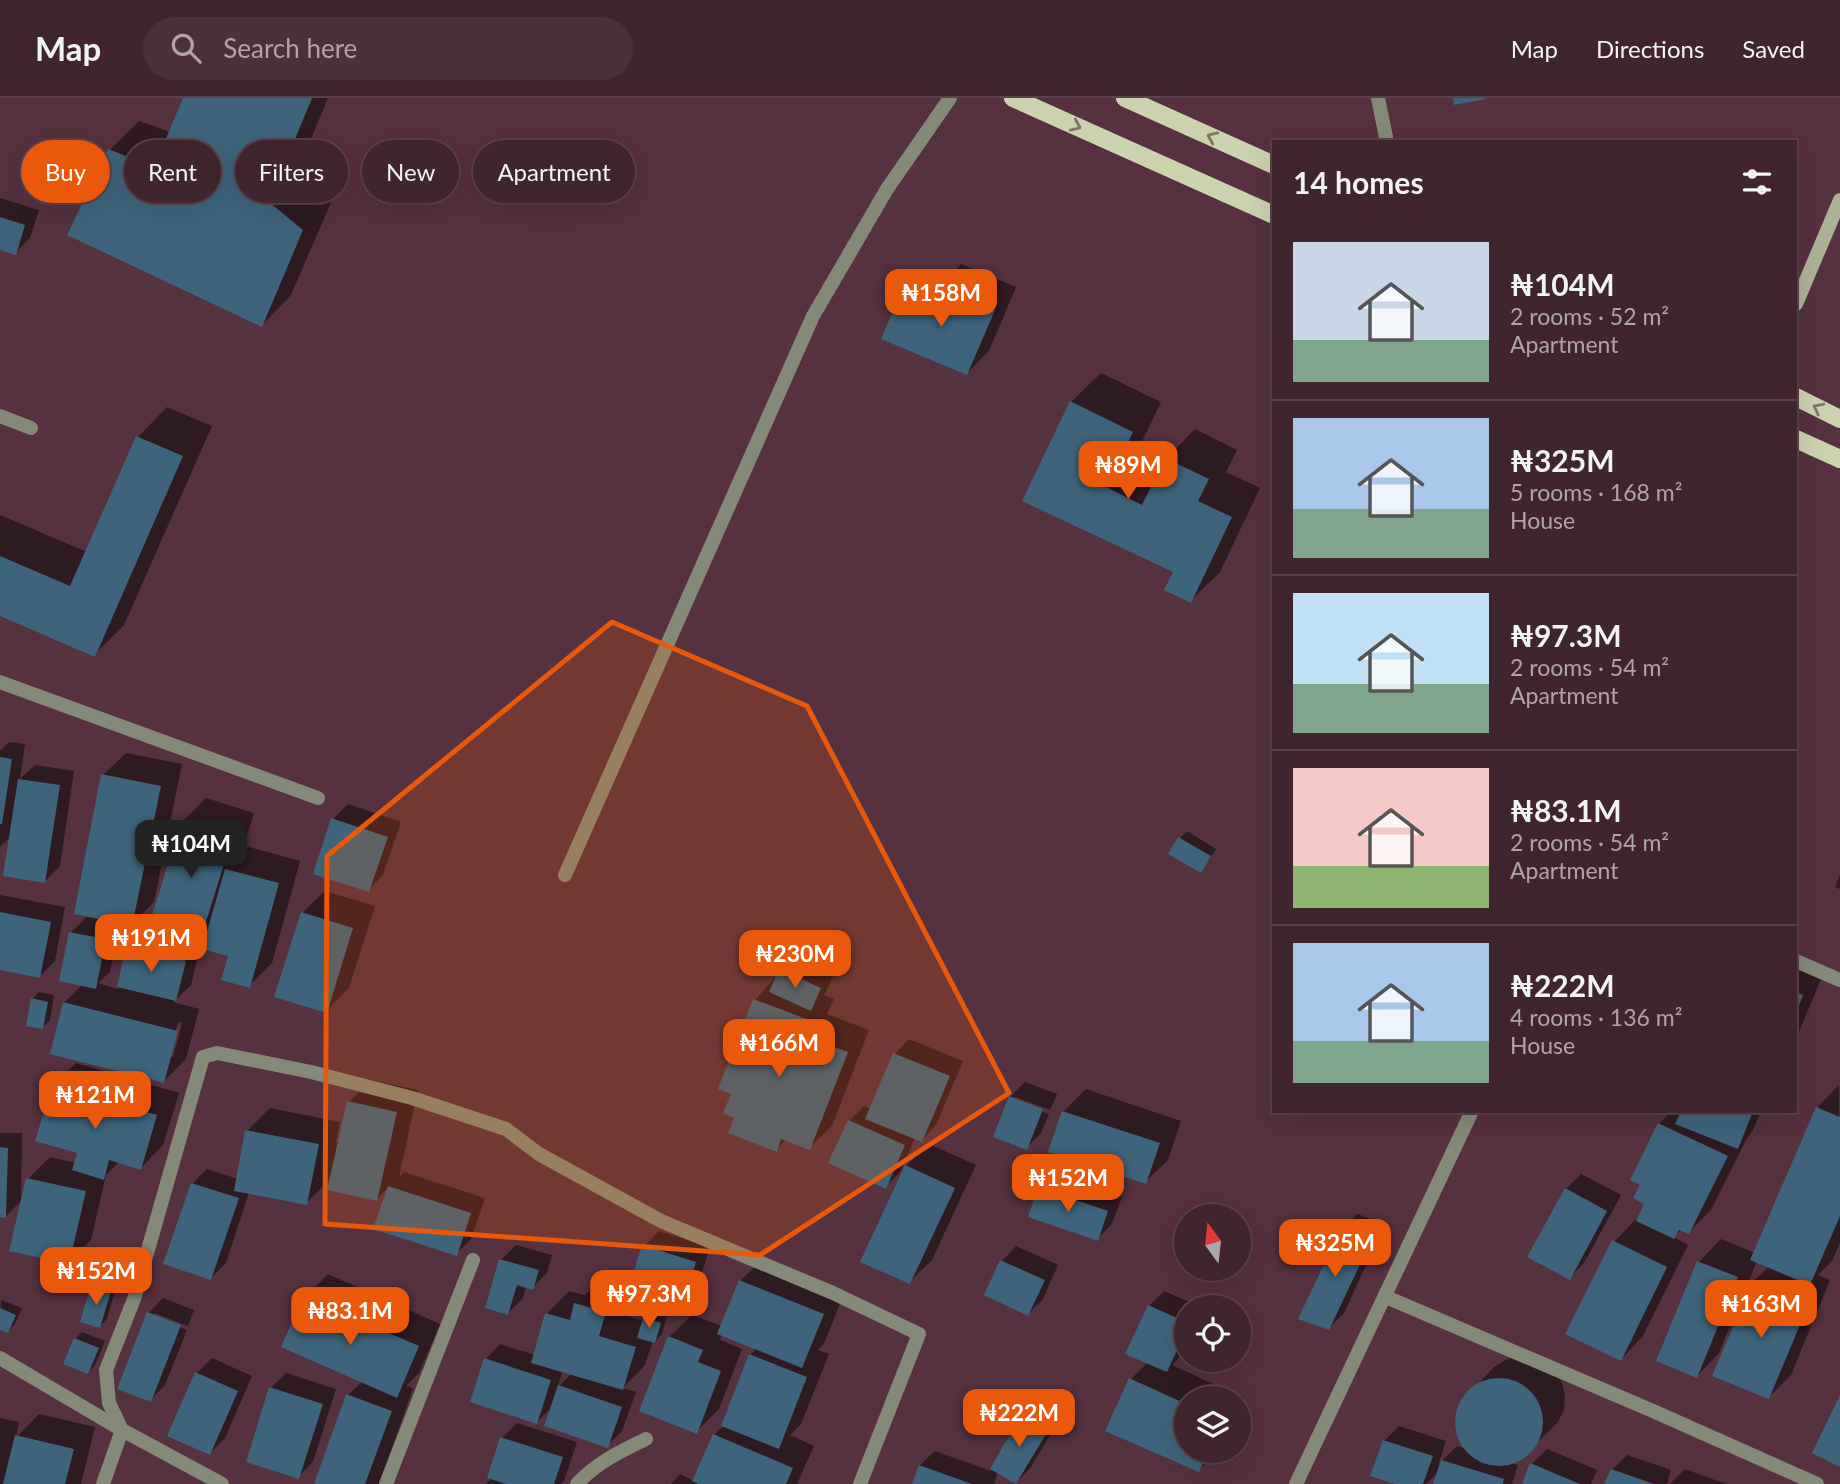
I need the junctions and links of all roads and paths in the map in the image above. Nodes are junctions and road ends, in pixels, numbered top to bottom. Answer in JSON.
{"nodes":[{"id":1,"x":950,"y":98,"type":"edge"},
{"id":2,"x":1013,"y":98,"type":"edge"},
{"id":3,"x":1125,"y":98,"type":"edge"},
{"id":4,"x":1378,"y":98,"type":"edge"},
{"id":5,"x":1387,"y":140,"type":"edge"},
{"id":6,"x":1272,"y":164,"type":"edge"},
{"id":7,"x":1840,"y":200,"type":"edge"},
{"id":8,"x":1272,"y":214,"type":"edge"},
{"id":9,"x":1797,"y":302,"type":"edge"},
{"id":10,"x":1797,"y":398,"type":"edge"},
{"id":11,"x":0,"y":416,"type":"edge"},
{"id":12,"x":1840,"y":419,"type":"edge"},
{"id":13,"x":31,"y":428,"type":"dead end"},
{"id":14,"x":1797,"y":439,"type":"edge"},
{"id":15,"x":1840,"y":459,"type":"edge"},
{"id":16,"x":0,"y":682,"type":"edge"},
{"id":17,"x":318,"y":798,"type":"dead end"},
{"id":18,"x":565,"y":875,"type":"dead end"},
{"id":19,"x":1797,"y":961,"type":"edge"},
{"id":20,"x":1840,"y":980,"type":"edge"},
{"id":21,"x":1471,"y":1113,"type":"edge"},
{"id":22,"x":473,"y":1260,"type":"dead end"},
{"id":23,"x":1386,"y":1297,"type":"junction"},
{"id":24,"x":0,"y":1358,"type":"edge"},
{"id":25,"x":122,"y":1430,"type":"junction"},
{"id":26,"x":646,"y":1438,"type":"dead end"},
{"id":27,"x":103,"y":1484,"type":"edge"},
{"id":28,"x":222,"y":1484,"type":"edge"},
{"id":29,"x":386,"y":1484,"type":"edge"},
{"id":30,"x":577,"y":1484,"type":"edge"},
{"id":31,"x":860,"y":1484,"type":"edge"},
{"id":32,"x":1296,"y":1484,"type":"edge"},
{"id":33,"x":1817,"y":1484,"type":"edge"}],
"edges":[{"from":1,"to":18,"type":"street"},
{"from":2,"to":8,"type":"main road","one_way":true},
{"from":6,"to":3,"type":"main road","one_way":true},
{"from":4,"to":5,"type":"street"},
{"from":7,"to":9,"type":"street"},
{"from":12,"to":10,"type":"main road","one_way":true},
{"from":11,"to":13,"type":"street"},
{"from":14,"to":15,"type":"main road"},
{"from":16,"to":17,"type":"street"},
{"from":19,"to":20,"type":"street"},
{"from":21,"to":23,"type":"street"},
{"from":22,"to":29,"type":"street"},
{"from":23,"to":32,"type":"street"},
{"from":23,"to":33,"type":"street"},
{"from":24,"to":25,"type":"street"},
{"from":25,"to":27,"type":"street"},
{"from":25,"to":28,"type":"street"},
{"from":25,"to":31,"type":"street"},
{"from":26,"to":30,"type":"street"}]}
